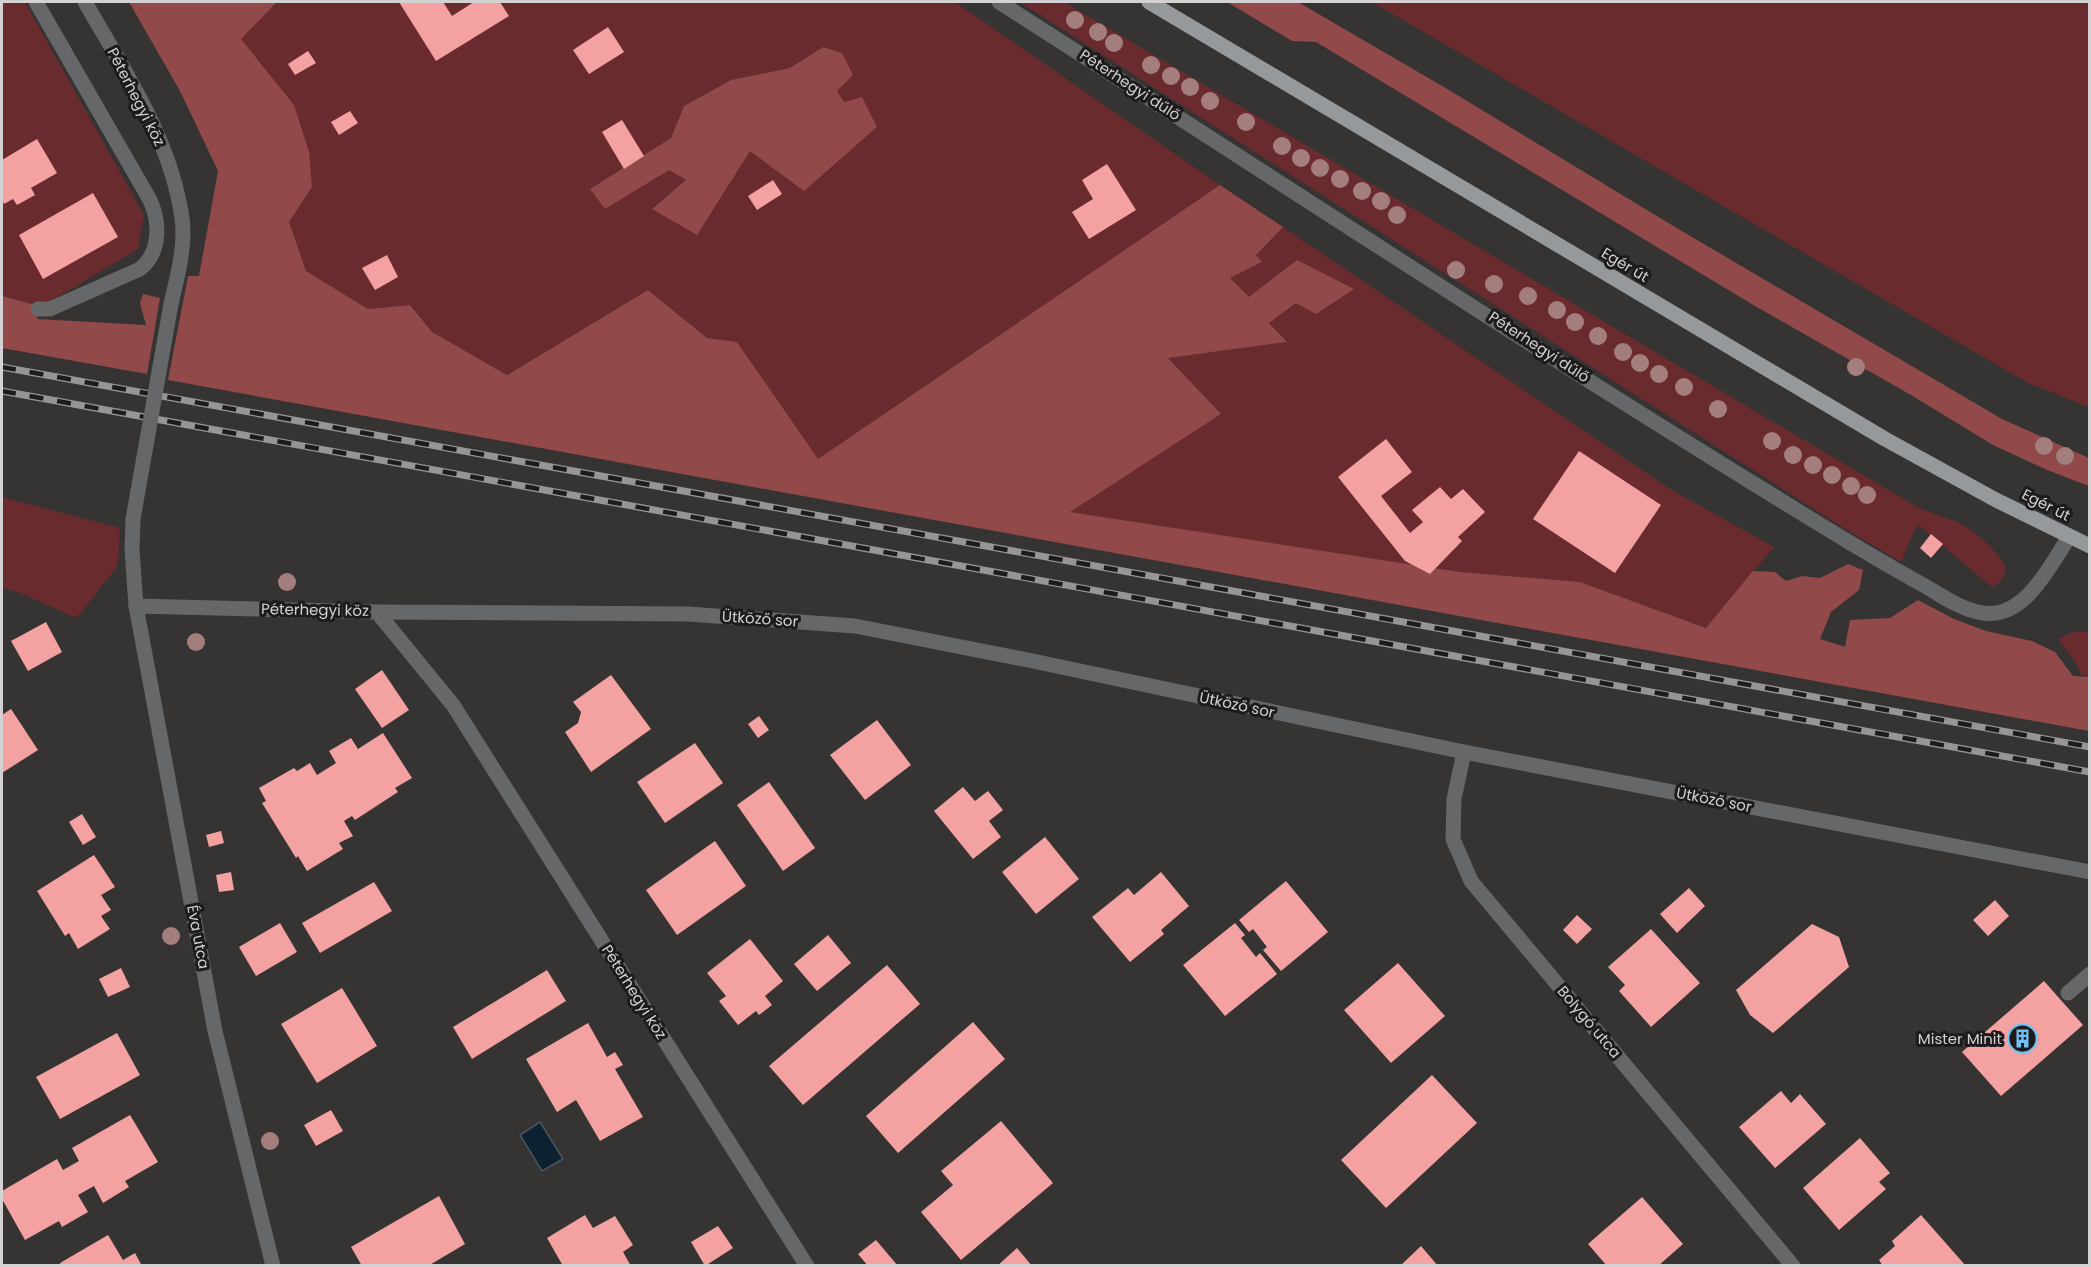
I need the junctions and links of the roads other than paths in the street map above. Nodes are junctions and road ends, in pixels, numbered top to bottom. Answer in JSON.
{"nodes":[{"id":1,"x":36,"y":2,"type":"edge"},
{"id":2,"x":85,"y":2,"type":"edge"},
{"id":3,"x":999,"y":2,"type":"edge"},
{"id":4,"x":1149,"y":2,"type":"edge"},
{"id":5,"x":38,"y":309,"type":"dead end"},
{"id":6,"x":2069,"y":537,"type":"junction"},
{"id":7,"x":2090,"y":546,"type":"edge"},
{"id":8,"x":136,"y":606,"type":"junction"},
{"id":9,"x":377,"y":612,"type":"junction"},
{"id":10,"x":1464,"y":752,"type":"junction"},
{"id":11,"x":2090,"y":872,"type":"edge"},
{"id":12,"x":2090,"y":974,"type":"edge"},
{"id":13,"x":2068,"y":993,"type":"dead end"},
{"id":14,"x":273,"y":1266,"type":"edge"},
{"id":15,"x":807,"y":1266,"type":"edge"},
{"id":16,"x":1793,"y":1266,"type":"edge"}],
"edges":[{"from":1,"to":5,"type":"street"},
{"from":2,"to":8,"type":"street","name":"Péterhegyi köz","bridge":true},
{"from":3,"to":6,"type":"street","name":"Péterhegyi dűlő"},
{"from":4,"to":6,"type":"main road","name":"Egér út"},
{"from":6,"to":7,"type":"main road","name":"Egér út"},
{"from":8,"to":9,"type":"street","name":"Péterhegyi köz"},
{"from":8,"to":14,"type":"street","name":"Éva utca"},
{"from":9,"to":10,"type":"street","name":"Ütköző sor"},
{"from":9,"to":15,"type":"street","name":"Péterhegyi köz"},
{"from":10,"to":11,"type":"street","name":"Ütköző sor"},
{"from":10,"to":16,"type":"street","name":"Bolygó utca"},
{"from":12,"to":13,"type":"street"}]}
